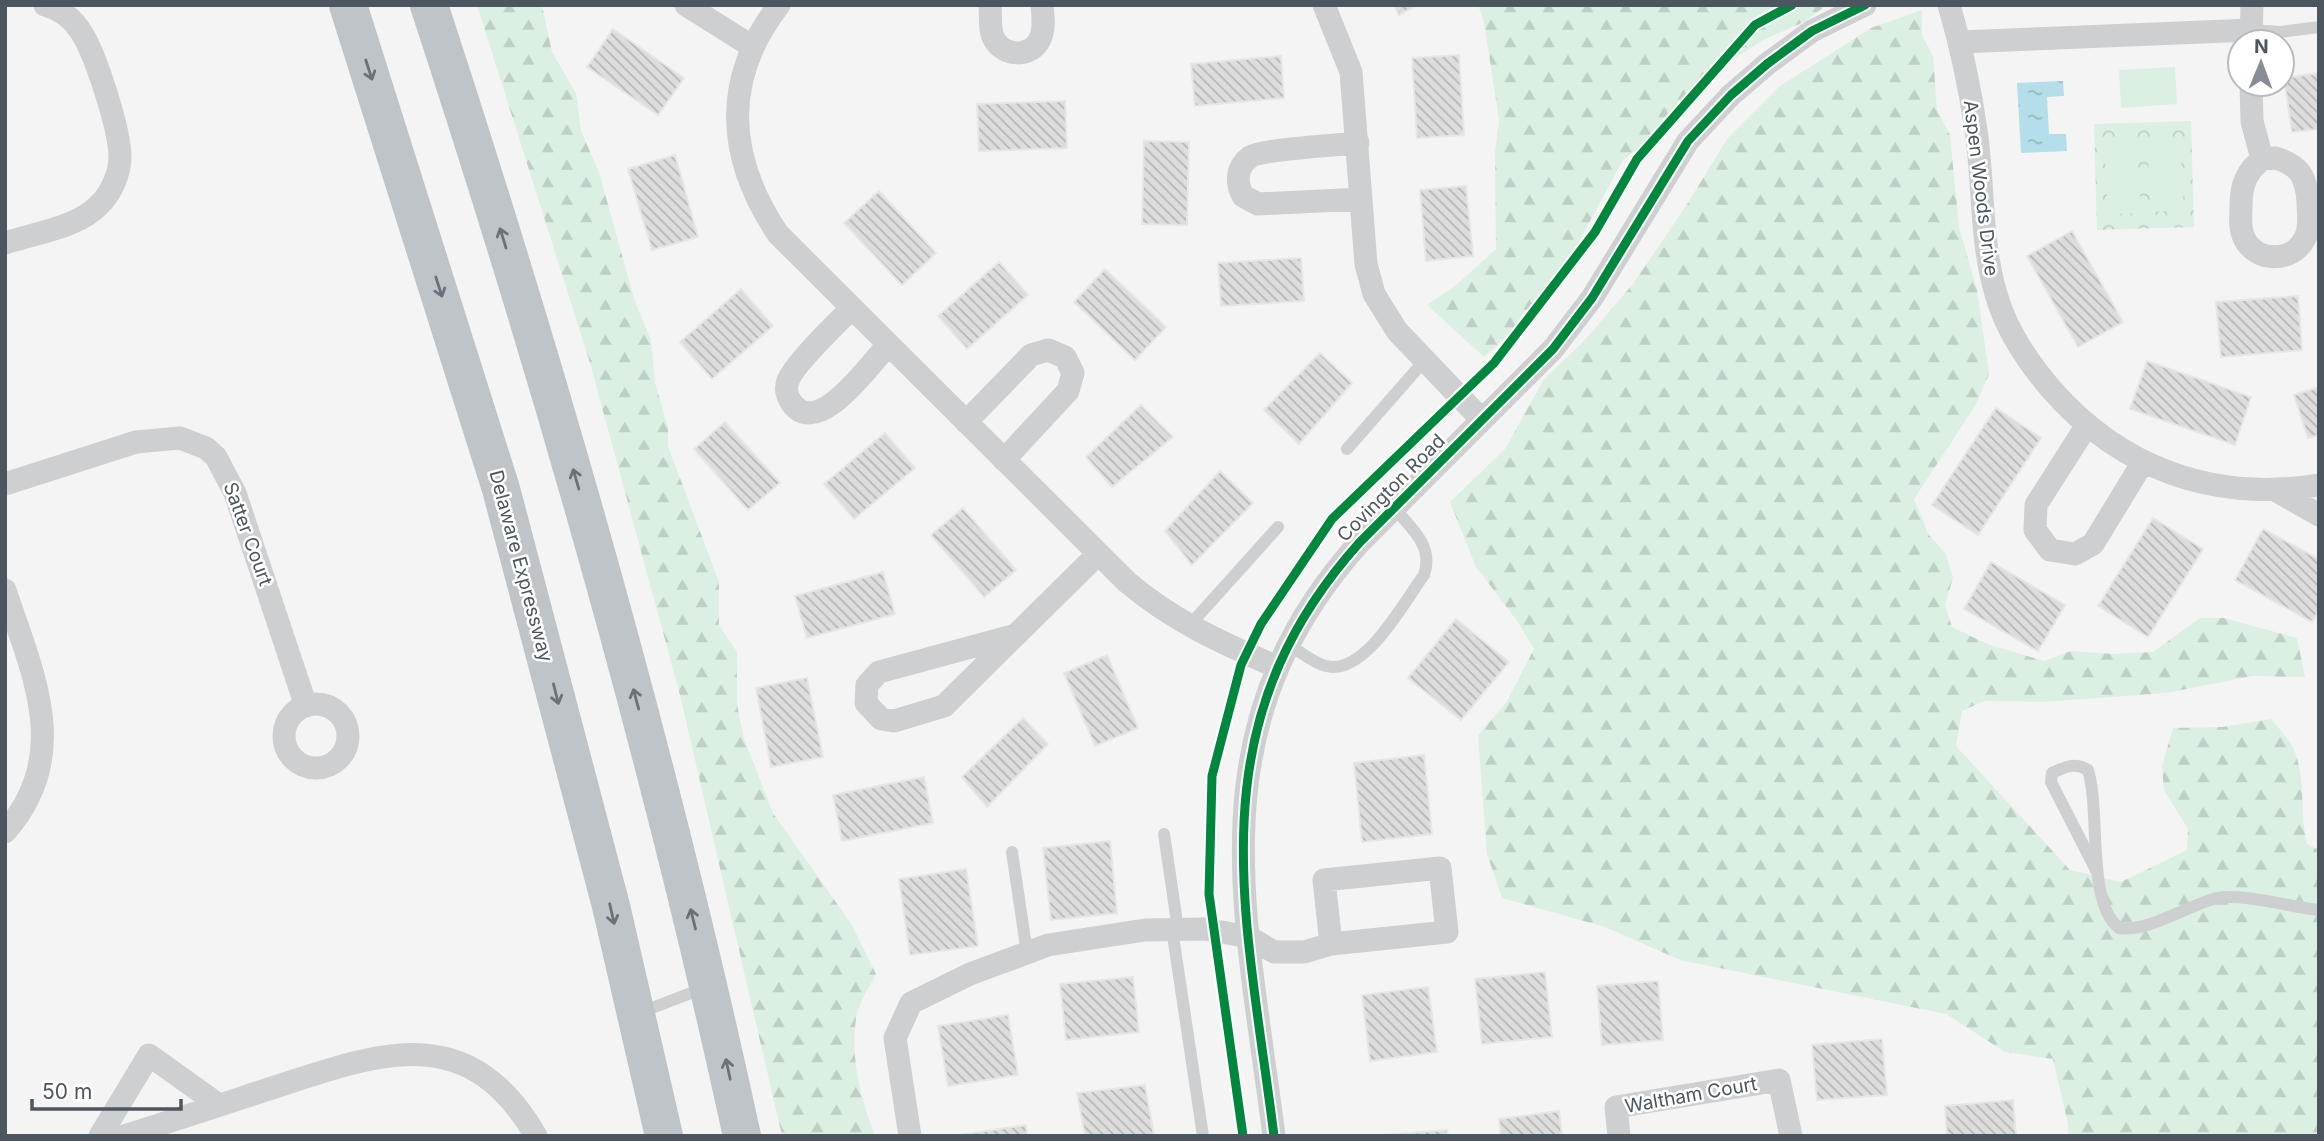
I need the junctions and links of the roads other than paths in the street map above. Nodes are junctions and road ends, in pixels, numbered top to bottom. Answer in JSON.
{"nodes":[{"id":1,"x":45,"y":5,"type":"edge"},
{"id":2,"x":348,"y":5,"type":"edge"},
{"id":3,"x":429,"y":5,"type":"edge"},
{"id":4,"x":686,"y":5,"type":"edge"},
{"id":5,"x":779,"y":5,"type":"edge"},
{"id":6,"x":990,"y":5,"type":"edge"},
{"id":7,"x":1042,"y":5,"type":"edge"},
{"id":8,"x":1324,"y":5,"type":"edge"},
{"id":9,"x":1865,"y":5,"type":"edge"},
{"id":10,"x":1949,"y":5,"type":"edge"},
{"id":11,"x":2252,"y":5,"type":"edge"},
{"id":12,"x":2319,"y":27,"type":"edge"},
{"id":13,"x":2251,"y":28,"type":"edge"},
{"id":14,"x":2296,"y":30,"type":"edge"},
{"id":15,"x":2226,"y":37,"type":"edge"},
{"id":16,"x":1960,"y":42,"type":"junction"},
{"id":17,"x":753,"y":47,"type":"junction"},
{"id":18,"x":2251,"y":98,"type":"edge"},
{"id":19,"x":1358,"y":143,"type":"junction"},
{"id":20,"x":2262,"y":159,"type":"dead end"},
{"id":21,"x":1361,"y":199,"type":"junction"},
{"id":22,"x":5,"y":243,"type":"edge"},
{"id":23,"x":852,"y":308,"type":"junction"},
{"id":24,"x":888,"y":345,"type":"junction"},
{"id":25,"x":1425,"y":360,"type":"junction"},
{"id":26,"x":1482,"y":420,"type":"junction"},
{"id":27,"x":966,"y":422,"type":"junction"},
{"id":28,"x":2087,"y":425,"type":"junction"},
{"id":29,"x":1346,"y":449,"type":"dead end"},
{"id":30,"x":1004,"y":460,"type":"junction"},
{"id":31,"x":2143,"y":462,"type":"junction"},
{"id":32,"x":5,"y":484,"type":"edge"},
{"id":33,"x":2319,"y":485,"type":"edge"},
{"id":34,"x":2275,"y":490,"type":"junction"},
{"id":35,"x":1394,"y":508,"type":"junction"},
{"id":36,"x":2319,"y":514,"type":"edge"},
{"id":37,"x":1278,"y":527,"type":"dead end"},
{"id":38,"x":1098,"y":554,"type":"junction"},
{"id":39,"x":5,"y":590,"type":"edge"},
{"id":40,"x":1188,"y":627,"type":"junction"},
{"id":41,"x":1012,"y":636,"type":"junction"},
{"id":42,"x":1287,"y":644,"type":"junction"},
{"id":43,"x":1277,"y":667,"type":"junction"},
{"id":44,"x":306,"y":706,"type":"dead end"},
{"id":45,"x":5,"y":832,"type":"edge"},
{"id":46,"x":1164,"y":834,"type":"dead end"},
{"id":47,"x":1012,"y":852,"type":"dead end"},
{"id":48,"x":2097,"y":872,"type":"junction"},
{"id":49,"x":2319,"y":910,"type":"edge"},
{"id":50,"x":1175,"y":929,"type":"junction"},
{"id":51,"x":1249,"y":937,"type":"junction"},
{"id":52,"x":1331,"y":944,"type":"junction"},
{"id":53,"x":1027,"y":953,"type":"junction"},
{"id":54,"x":709,"y":985,"type":"junction"},
{"id":55,"x":636,"y":1014,"type":"junction"},
{"id":56,"x":219,"y":1105,"type":"junction"},
{"id":57,"x":139,"y":1133,"type":"edge"},
{"id":58,"x":100,"y":1136,"type":"edge"},
{"id":59,"x":536,"y":1136,"type":"edge"},
{"id":60,"x":664,"y":1136,"type":"edge"},
{"id":61,"x":742,"y":1136,"type":"edge"},
{"id":62,"x":910,"y":1136,"type":"edge"},
{"id":63,"x":1203,"y":1136,"type":"edge"},
{"id":64,"x":1274,"y":1136,"type":"edge"},
{"id":65,"x":1619,"y":1136,"type":"edge"},
{"id":66,"x":1791,"y":1136,"type":"edge"}],
"edges":[{"from":1,"to":22,"type":"street"},
{"from":2,"to":55,"type":"highway","name":"Delaware Expressway","one_way":true},
{"from":54,"to":3,"type":"highway","one_way":true},
{"from":4,"to":17,"type":"street"},
{"from":5,"to":17,"type":"street"},
{"from":6,"to":7,"type":"street"},
{"from":8,"to":19,"type":"street"},
{"from":9,"to":26,"type":"street","name":"Covington Road"},
{"from":10,"to":16,"type":"street","name":"Aspen Woods Drive"},
{"from":11,"to":13,"type":"street"},
{"from":12,"to":14,"type":"lane"},
{"from":15,"to":16,"type":"street"},
{"from":16,"to":28,"type":"street","name":"Aspen Woods Drive"},
{"from":17,"to":23,"type":"street"},
{"from":18,"to":20,"type":"street"},
{"from":19,"to":21,"type":"street"},
{"from":19,"to":21,"type":"street"},
{"from":21,"to":25,"type":"street"},
{"from":23,"to":24,"type":"street"},
{"from":23,"to":24,"type":"street"},
{"from":24,"to":27,"type":"street"},
{"from":25,"to":26,"type":"street"},
{"from":25,"to":29,"type":"lane"},
{"from":26,"to":35,"type":"street","name":"Covington Road"},
{"from":27,"to":30,"type":"street"},
{"from":27,"to":30,"type":"street"},
{"from":28,"to":31,"type":"street","name":"Aspen Woods Drive"},
{"from":28,"to":31,"type":"street"},
{"from":30,"to":38,"type":"street"},
{"from":31,"to":34,"type":"street","name":"Aspen Woods Drive"},
{"from":32,"to":44,"type":"street","name":"Satter Court"},
{"from":33,"to":34,"type":"street","name":"Aspen Woods Drive"},
{"from":34,"to":36,"type":"street","name":"Aspen Woods Drive"},
{"from":35,"to":42,"type":"street","name":"Covington Road"},
{"from":35,"to":42,"type":"lane"},
{"from":37,"to":40,"type":"lane"},
{"from":38,"to":40,"type":"street"},
{"from":38,"to":41,"type":"street"},
{"from":39,"to":45,"type":"street"},
{"from":40,"to":43,"type":"street"},
{"from":41,"to":41,"type":"street"},
{"from":42,"to":43,"type":"street","name":"Covington Road"},
{"from":43,"to":51,"type":"street","name":"Covington Road"},
{"from":46,"to":50,"type":"lane"},
{"from":47,"to":53,"type":"lane"},
{"from":48,"to":48,"type":"lane"},
{"from":48,"to":49,"type":"lane"},
{"from":50,"to":51,"type":"street"},
{"from":50,"to":53,"type":"street"},
{"from":50,"to":63,"type":"lane"},
{"from":51,"to":52,"type":"street"},
{"from":51,"to":64,"type":"street","name":"Covington Road"},
{"from":52,"to":52,"type":"street"},
{"from":53,"to":62,"type":"street"},
{"from":54,"to":55,"type":"lane"},
{"from":61,"to":54,"type":"highway","one_way":true},
{"from":55,"to":60,"type":"highway","name":"Delaware Expressway"},
{"from":56,"to":57,"type":"street"},
{"from":56,"to":58,"type":"street"},
{"from":56,"to":59,"type":"street"},
{"from":65,"to":66,"type":"street","name":"Waltham Court"}]}
